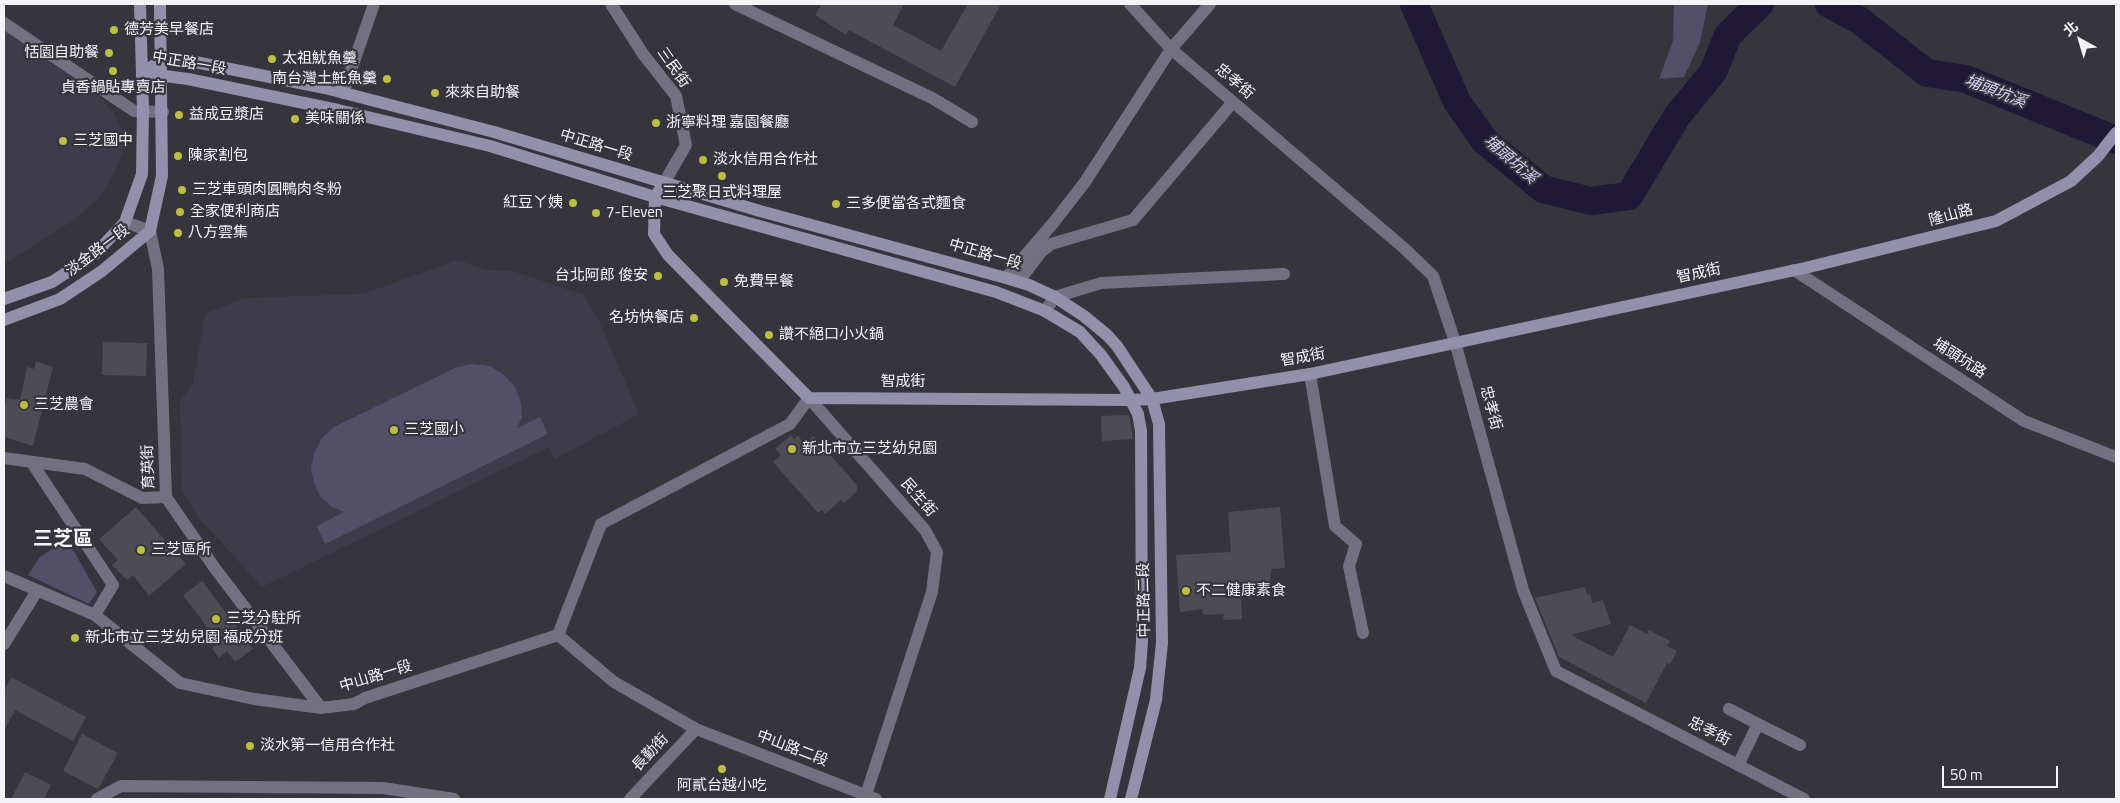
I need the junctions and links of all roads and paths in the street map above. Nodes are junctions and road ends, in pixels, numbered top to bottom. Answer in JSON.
{"nodes":[{"id":1,"x":140,"y":4,"type":"edge"},
{"id":2,"x":160,"y":4,"type":"edge"},
{"id":3,"x":374,"y":4,"type":"edge"},
{"id":4,"x":611,"y":4,"type":"edge"},
{"id":5,"x":735,"y":4,"type":"edge"},
{"id":6,"x":1130,"y":4,"type":"edge"},
{"id":7,"x":1210,"y":4,"type":"edge"},
{"id":8,"x":4,"y":23,"type":"edge"},
{"id":9,"x":1171,"y":49,"type":"junction"},
{"id":10,"x":162,"y":60,"type":"junction"},
{"id":11,"x":142,"y":73,"type":"junction"},
{"id":12,"x":162,"y":76,"type":"junction"},
{"id":13,"x":343,"y":94,"type":"junction"},
{"id":14,"x":1233,"y":102,"type":"junction"},
{"id":15,"x":143,"y":110,"type":"junction"},
{"id":16,"x":163,"y":112,"type":"junction"},
{"id":17,"x":972,"y":122,"type":"dead end"},
{"id":18,"x":2116,"y":132,"type":"edge"},
{"id":19,"x":664,"y":183,"type":"junction"},
{"id":20,"x":655,"y":197,"type":"junction"},
{"id":21,"x":125,"y":222,"type":"junction"},
{"id":22,"x":150,"y":231,"type":"junction"},
{"id":23,"x":1794,"y":270,"type":"junction"},
{"id":24,"x":1284,"y":274,"type":"dead end"},
{"id":25,"x":1006,"y":278,"type":"junction"},
{"id":26,"x":1019,"y":281,"type":"junction"},
{"id":27,"x":1055,"y":297,"type":"junction"},
{"id":28,"x":4,"y":298,"type":"edge"},
{"id":29,"x":1045,"y":311,"type":"junction"},
{"id":30,"x":7,"y":315,"type":"edge"},
{"id":31,"x":1455,"y":342,"type":"junction"},
{"id":32,"x":1310,"y":374,"type":"junction"},
{"id":33,"x":809,"y":398,"type":"junction"},
{"id":34,"x":1152,"y":399,"type":"junction"},
{"id":35,"x":1131,"y":400,"type":"junction"},
{"id":36,"x":2116,"y":457,"type":"edge"},
{"id":37,"x":4,"y":458,"type":"edge"},
{"id":38,"x":32,"y":462,"type":"junction"},
{"id":39,"x":166,"y":497,"type":"junction"},
{"id":40,"x":4,"y":576,"type":"edge"},
{"id":41,"x":37,"y":591,"type":"junction"},
{"id":42,"x":96,"y":615,"type":"junction"},
{"id":43,"x":1363,"y":632,"type":"dead end"},
{"id":44,"x":558,"y":635,"type":"junction"},
{"id":45,"x":4,"y":644,"type":"edge"},
{"id":46,"x":321,"y":708,"type":"junction"},
{"id":47,"x":1729,"y":709,"type":"dead end"},
{"id":48,"x":1758,"y":724,"type":"junction"},
{"id":49,"x":696,"y":729,"type":"junction"},
{"id":50,"x":1800,"y":745,"type":"dead end"},
{"id":51,"x":1738,"y":765,"type":"junction"},
{"id":52,"x":871,"y":797,"type":"edge"},
{"id":53,"x":97,"y":799,"type":"edge"},
{"id":54,"x":454,"y":799,"type":"edge"},
{"id":55,"x":630,"y":799,"type":"edge"},
{"id":56,"x":1110,"y":799,"type":"edge"},
{"id":57,"x":1131,"y":799,"type":"edge"},
{"id":58,"x":1804,"y":799,"type":"edge"}],
"edges":[{"from":1,"to":11,"type":"main road","name":"淡金路一段"},
{"from":2,"to":10,"type":"main road","name":"淡金路一段"},
{"from":3,"to":13,"type":"street"},
{"from":4,"to":19,"type":"street","name":"三民街"},
{"from":5,"to":17,"type":"street"},
{"from":6,"to":9,"type":"street","name":"忠孝街"},
{"from":7,"to":9,"type":"street"},
{"from":8,"to":15,"type":"street"},
{"from":9,"to":14,"type":"street","name":"忠孝街"},
{"from":9,"to":25,"type":"street"},
{"from":10,"to":11,"type":"main road","name":"中正路一段"},
{"from":10,"to":12,"type":"main road","name":"淡金路一段"},
{"from":10,"to":13,"type":"main road","name":"中正路一段"},
{"from":11,"to":12,"type":"main road","name":"中正路一段"},
{"from":11,"to":15,"type":"main road","name":"淡金路一段"},
{"from":12,"to":16,"type":"main road","name":"淡金路一段"},
{"from":12,"to":20,"type":"main road","name":"中正路一段"},
{"from":13,"to":19,"type":"main road","name":"中正路一段"},
{"from":14,"to":26,"type":"street"},
{"from":14,"to":31,"type":"street","name":"忠孝街"},
{"from":15,"to":16,"type":"street"},
{"from":15,"to":21,"type":"main road","name":"淡金路一段"},
{"from":16,"to":22,"type":"main road","name":"淡金路一段"},
{"from":18,"to":23,"type":"main road","name":"隆山路"},
{"from":19,"to":20,"type":"main road"},
{"from":19,"to":25,"type":"main road","name":"中正路一段"},
{"from":20,"to":29,"type":"main road","name":"中正路一段"},
{"from":20,"to":33,"type":"main road","name":"民生街"},
{"from":21,"to":22,"type":"street"},
{"from":21,"to":28,"type":"main road","name":"淡金路一段"},
{"from":22,"to":30,"type":"main road","name":"淡金路一段"},
{"from":22,"to":39,"type":"street","name":"育英街"},
{"from":23,"to":31,"type":"main road","name":"智成街"},
{"from":23,"to":36,"type":"street","name":"埔頭坑路"},
{"from":24,"to":27,"type":"street"},
{"from":25,"to":26,"type":"main road","name":"中正路一段"},
{"from":26,"to":27,"type":"main road","name":"中正路一段"},
{"from":27,"to":29,"type":"street"},
{"from":27,"to":34,"type":"main road","name":"中正路一段"},
{"from":29,"to":35,"type":"main road","name":"中正路一段"},
{"from":31,"to":32,"type":"main road","name":"智成街"},
{"from":31,"to":51,"type":"street","name":"忠孝街"},
{"from":32,"to":34,"type":"main road","name":"智成街"},
{"from":32,"to":43,"type":"street"},
{"from":33,"to":35,"type":"main road","name":"智成街"},
{"from":33,"to":44,"type":"street"},
{"from":33,"to":52,"type":"street","name":"民生街"},
{"from":34,"to":35,"type":"main road","name":"智成街"},
{"from":34,"to":57,"type":"main road","name":"中正路二段"},
{"from":35,"to":56,"type":"main road","name":"中正路二段"},
{"from":37,"to":38,"type":"street"},
{"from":38,"to":39,"type":"street"},
{"from":38,"to":42,"type":"street"},
{"from":39,"to":46,"type":"street","name":"育英街"},
{"from":40,"to":41,"type":"street","name":"中山路一段"},
{"from":41,"to":42,"type":"street","name":"中山路一段"},
{"from":41,"to":45,"type":"street"},
{"from":42,"to":46,"type":"street","name":"中山路一段"},
{"from":44,"to":46,"type":"street","name":"中山路一段"},
{"from":44,"to":49,"type":"street"},
{"from":47,"to":48,"type":"street"},
{"from":48,"to":50,"type":"street"},
{"from":48,"to":51,"type":"street"},
{"from":49,"to":52,"type":"street","name":"中山路二段"},
{"from":49,"to":55,"type":"street","name":"長勤街"},
{"from":51,"to":58,"type":"street","name":"忠孝街"},
{"from":53,"to":54,"type":"street"}]}
